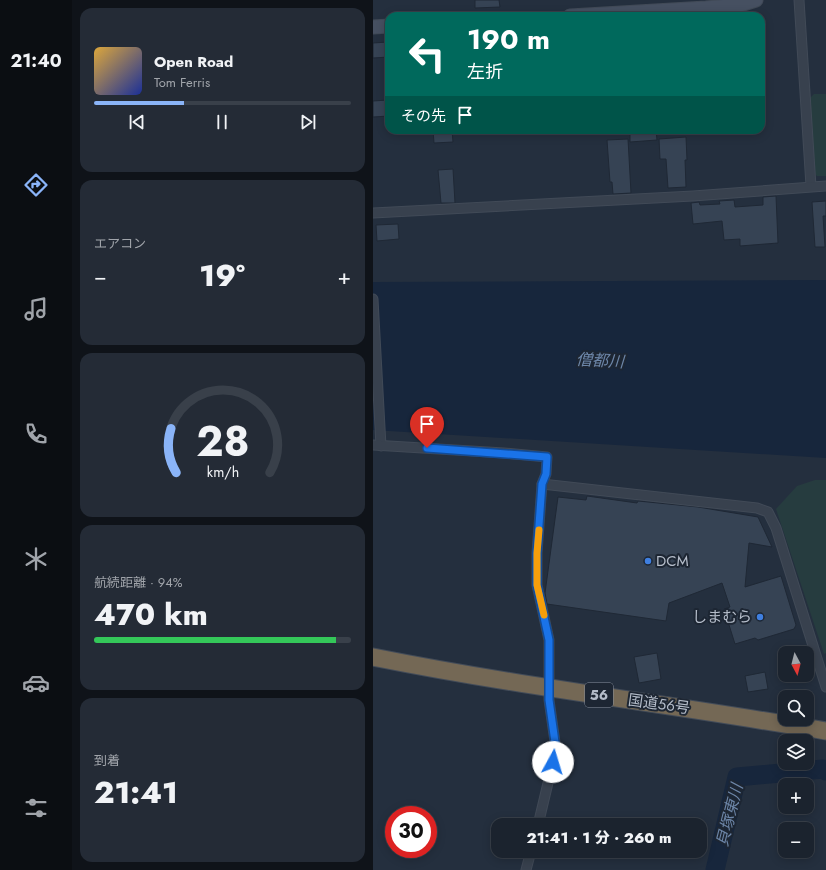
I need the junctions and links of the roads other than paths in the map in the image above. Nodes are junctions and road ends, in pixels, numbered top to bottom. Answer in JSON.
{"nodes":[{"id":1,"x":756,"y":0,"type":"edge"},
{"id":2,"x":799,"y":0,"type":"edge"},
{"id":3,"x":638,"y":12,"type":"edge"},
{"id":4,"x":385,"y":26,"type":"edge"},
{"id":5,"x":373,"y":27,"type":"edge"},
{"id":6,"x":811,"y":186,"type":"junction"},
{"id":7,"x":826,"y":186,"type":"edge"},
{"id":8,"x":373,"y":213,"type":"edge"},
{"id":9,"x":373,"y":300,"type":"edge"},
{"id":10,"x":379,"y":443,"type":"edge"},
{"id":11,"x":542,"y":484,"type":"junction"},
{"id":12,"x":373,"y":657,"type":"edge"},
{"id":13,"x":549,"y":687,"type":"junction"},
{"id":14,"x":826,"y":687,"type":"edge"},
{"id":15,"x":826,"y":731,"type":"edge"},
{"id":16,"x":540,"y":818,"type":"edge"},
{"id":17,"x":529,"y":858,"type":"edge"},
{"id":18,"x":526,"y":870,"type":"edge"}],
"edges":[{"from":1,"to":3,"type":"main road"},
{"from":2,"to":6,"type":"street"},
{"from":4,"to":5,"type":"main road"},
{"from":6,"to":7,"type":"street"},
{"from":6,"to":8,"type":"street"},
{"from":9,"to":10,"type":"street"},
{"from":10,"to":11,"type":"street"},
{"from":11,"to":13,"type":"street"},
{"from":11,"to":14,"type":"street"},
{"from":12,"to":13,"type":"highway","name":"国道56号","number":"56"},
{"from":13,"to":15,"type":"highway","name":"国道56号","number":"56"},
{"from":13,"to":16,"type":"street"},
{"from":17,"to":18,"type":"street"}]}
